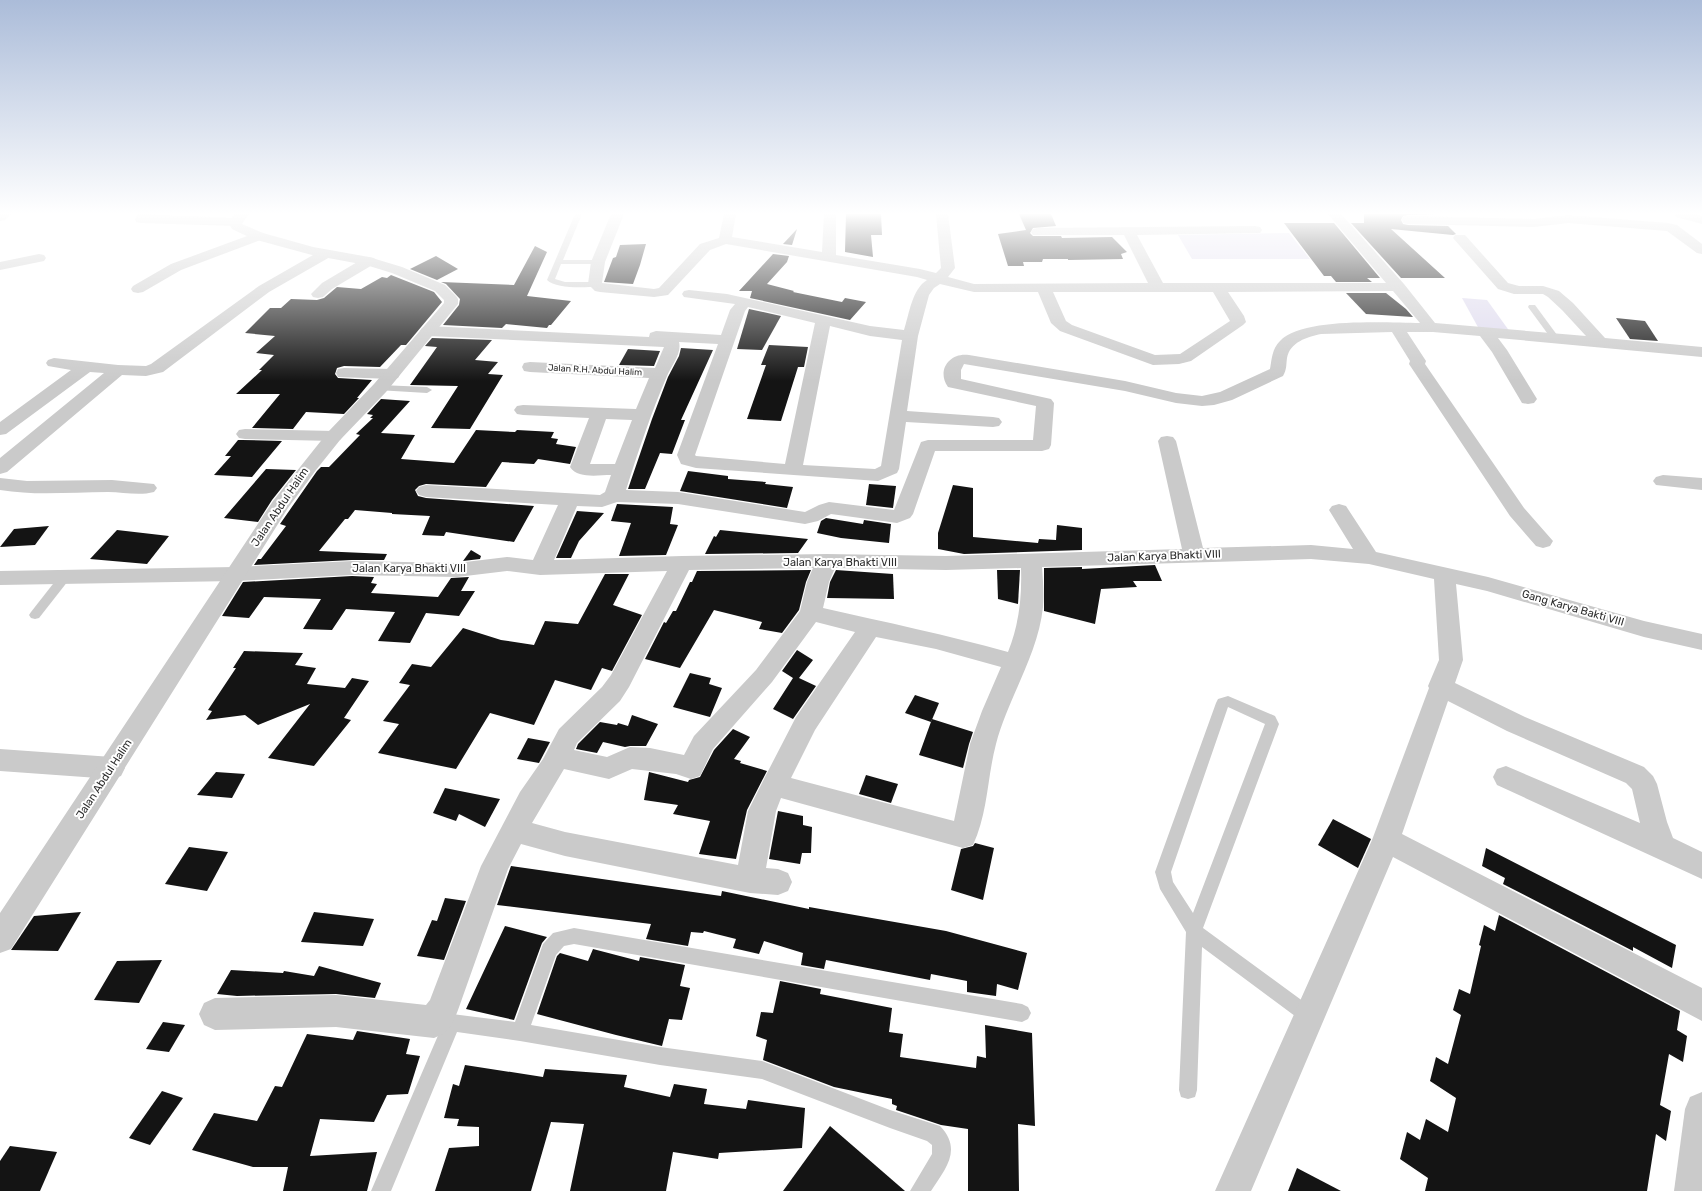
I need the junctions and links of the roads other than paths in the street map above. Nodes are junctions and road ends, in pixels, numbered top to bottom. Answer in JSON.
{"nodes":[{"id":1,"x":171,"y":270,"type":"edge"},
{"id":2,"x":298,"y":270,"type":"edge"},
{"id":3,"x":355,"y":270,"type":"edge"},
{"id":4,"x":394,"y":270,"type":"edge"},
{"id":5,"x":556,"y":270,"type":"edge"},
{"id":6,"x":597,"y":270,"type":"edge"},
{"id":7,"x":684,"y":270,"type":"edge"},
{"id":8,"x":901,"y":270,"type":"edge"},
{"id":9,"x":947,"y":270,"type":"edge"},
{"id":10,"x":1148,"y":270,"type":"edge"},
{"id":11,"x":1383,"y":270,"type":"edge"},
{"id":12,"x":1488,"y":270,"type":"edge"},
{"id":13,"x":939,"y":279,"type":"junction"},
{"id":14,"x":595,"y":284,"type":"junction"},
{"id":15,"x":1399,"y":287,"type":"junction"},
{"id":16,"x":138,"y":288,"type":"dead end"},
{"id":17,"x":1158,"y":288,"type":"junction"},
{"id":18,"x":1218,"y":288,"type":"junction"},
{"id":19,"x":1044,"y":289,"type":"junction"},
{"id":20,"x":318,"y":294,"type":"dead end"},
{"id":21,"x":689,"y":294,"type":"dead end"},
{"id":22,"x":745,"y":302,"type":"junction"},
{"id":23,"x":1532,"y":307,"type":"dead end"},
{"id":24,"x":824,"y":320,"type":"junction"},
{"id":25,"x":1428,"y":322,"type":"dead end"},
{"id":26,"x":1396,"y":327,"type":"junction"},
{"id":27,"x":438,"y":329,"type":"junction"},
{"id":28,"x":1484,"y":331,"type":"junction"},
{"id":29,"x":910,"y":336,"type":"junction"},
{"id":30,"x":1556,"y":339,"type":"junction"},
{"id":31,"x":727,"y":340,"type":"junction"},
{"id":32,"x":1601,"y":343,"type":"junction"},
{"id":33,"x":1702,"y":352,"type":"edge"},
{"id":34,"x":54,"y":363,"type":"dead end"},
{"id":35,"x":87,"y":366,"type":"junction"},
{"id":36,"x":530,"y":367,"type":"dead end"},
{"id":37,"x":118,"y":370,"type":"junction"},
{"id":38,"x":344,"y":373,"type":"dead end"},
{"id":39,"x":659,"y":373,"type":"junction"},
{"id":40,"x":386,"y":381,"type":"junction"},
{"id":41,"x":427,"y":390,"type":"dead end"},
{"id":42,"x":1528,"y":399,"type":"dead end"},
{"id":43,"x":523,"y":410,"type":"dead end"},
{"id":44,"x":599,"y":414,"type":"junction"},
{"id":45,"x":642,"y":415,"type":"junction"},
{"id":46,"x":899,"y":416,"type":"junction"},
{"id":47,"x":993,"y":422,"type":"dead end"},
{"id":48,"x":0,"y":430,"type":"edge"},
{"id":49,"x":246,"y":434,"type":"dead end"},
{"id":50,"x":334,"y":436,"type":"junction"},
{"id":51,"x":1167,"y":441,"type":"dead end"},
{"id":52,"x":0,"y":468,"type":"edge"},
{"id":53,"x":622,"y":470,"type":"junction"},
{"id":54,"x":793,"y":470,"type":"junction"},
{"id":55,"x":1663,"y":481,"type":"dead end"},
{"id":56,"x":0,"y":484,"type":"edge"},
{"id":57,"x":1702,"y":484,"type":"edge"},
{"id":58,"x":147,"y":488,"type":"dead end"},
{"id":59,"x":426,"y":491,"type":"dead end"},
{"id":60,"x":614,"y":496,"type":"junction"},
{"id":61,"x":570,"y":500,"type":"junction"},
{"id":62,"x":1339,"y":510,"type":"dead end"},
{"id":63,"x":1543,"y":541,"type":"dead end"},
{"id":64,"x":1194,"y":555,"type":"junction"},
{"id":65,"x":1369,"y":557,"type":"junction"},
{"id":66,"x":827,"y":561,"type":"junction"},
{"id":67,"x":1031,"y":561,"type":"junction"},
{"id":68,"x":682,"y":563,"type":"junction"},
{"id":69,"x":540,"y":568,"type":"junction"},
{"id":70,"x":235,"y":574,"type":"junction"},
{"id":71,"x":1444,"y":574,"type":"junction"},
{"id":72,"x":0,"y":578,"type":"edge"},
{"id":73,"x":64,"y":578,"type":"junction"},
{"id":74,"x":811,"y":613,"type":"junction"},
{"id":75,"x":35,"y":615,"type":"dead end"},
{"id":76,"x":870,"y":627,"type":"junction"},
{"id":77,"x":1702,"y":642,"type":"edge"},
{"id":78,"x":1014,"y":662,"type":"junction"},
{"id":79,"x":1440,"y":686,"type":"junction"},
{"id":80,"x":557,"y":757,"type":"junction"},
{"id":81,"x":0,"y":760,"type":"edge"},
{"id":82,"x":112,"y":768,"type":"junction"},
{"id":83,"x":1506,"y":777,"type":"dead end"},
{"id":84,"x":774,"y":785,"type":"junction"},
{"id":85,"x":514,"y":830,"type":"junction"},
{"id":86,"x":1386,"y":840,"type":"junction"},
{"id":87,"x":1662,"y":846,"type":"junction"},
{"id":88,"x":1702,"y":866,"type":"edge"},
{"id":89,"x":750,"y":880,"type":"junction"},
{"id":90,"x":778,"y":882,"type":"dead end"},
{"id":91,"x":1194,"y":931,"type":"junction"},
{"id":92,"x":0,"y":939,"type":"edge"},
{"id":93,"x":1702,"y":1005,"type":"edge"},
{"id":94,"x":1022,"y":1013,"type":"dead end"},
{"id":95,"x":216,"y":1014,"type":"dead end"},
{"id":96,"x":1309,"y":1016,"type":"junction"},
{"id":97,"x":520,"y":1032,"type":"junction"},
{"id":98,"x":1188,"y":1090,"type":"dead end"},
{"id":99,"x":1702,"y":1109,"type":"edge"},
{"id":100,"x":381,"y":1191,"type":"edge"},
{"id":101,"x":920,"y":1191,"type":"edge"},
{"id":102,"x":1233,"y":1191,"type":"edge"},
{"id":103,"x":1692,"y":1191,"type":"edge"}],
"edges":[{"from":1,"to":16,"type":"street"},
{"from":2,"to":37,"type":"street"},
{"from":3,"to":20,"type":"street"},
{"from":4,"to":27,"type":"street","name":"Jalan Abdul Halim"},
{"from":5,"to":14,"type":"lane"},
{"from":6,"to":14,"type":"street"},
{"from":7,"to":14,"type":"street"},
{"from":8,"to":13,"type":"street"},
{"from":9,"to":13,"type":"street"},
{"from":10,"to":17,"type":"street"},
{"from":11,"to":15,"type":"street"},
{"from":12,"to":32,"type":"street"},
{"from":13,"to":19,"type":"street"},
{"from":13,"to":29,"type":"street"},
{"from":15,"to":18,"type":"street"},
{"from":15,"to":25,"type":"street"},
{"from":17,"to":18,"type":"street"},
{"from":17,"to":19,"type":"street"},
{"from":18,"to":19,"type":"street"},
{"from":21,"to":22,"type":"street"},
{"from":22,"to":24,"type":"street"},
{"from":22,"to":31,"type":"street"},
{"from":23,"to":30,"type":"lane"},
{"from":24,"to":29,"type":"street"},
{"from":24,"to":54,"type":"street"},
{"from":26,"to":28,"type":"street"},
{"from":26,"to":60,"type":"street"},
{"from":26,"to":63,"type":"street"},
{"from":27,"to":31,"type":"street"},
{"from":27,"to":39,"type":"street"},
{"from":27,"to":40,"type":"street","name":"Jalan Abdul Halim"},
{"from":28,"to":30,"type":"street"},
{"from":28,"to":42,"type":"street"},
{"from":29,"to":46,"type":"street"},
{"from":30,"to":32,"type":"street"},
{"from":31,"to":54,"type":"street"},
{"from":32,"to":33,"type":"street"},
{"from":34,"to":35,"type":"street"},
{"from":35,"to":37,"type":"street"},
{"from":35,"to":48,"type":"street"},
{"from":36,"to":39,"type":"street","name":"Jalan R.H. Abdul Halim"},
{"from":37,"to":52,"type":"street"},
{"from":38,"to":40,"type":"street"},
{"from":39,"to":45,"type":"street"},
{"from":40,"to":41,"type":"lane"},
{"from":40,"to":50,"type":"street","name":"Jalan Abdul Halim"},
{"from":43,"to":44,"type":"street"},
{"from":44,"to":45,"type":"street"},
{"from":44,"to":53,"type":"street"},
{"from":45,"to":53,"type":"street"},
{"from":46,"to":47,"type":"street"},
{"from":46,"to":54,"type":"street"},
{"from":49,"to":50,"type":"street"},
{"from":50,"to":70,"type":"street","name":"Jalan Abdul Halim"},
{"from":51,"to":64,"type":"street"},
{"from":53,"to":60,"type":"street"},
{"from":55,"to":57,"type":"street"},
{"from":56,"to":58,"type":"street"},
{"from":59,"to":61,"type":"street"},
{"from":60,"to":61,"type":"street"},
{"from":61,"to":69,"type":"street"},
{"from":62,"to":65,"type":"street"},
{"from":64,"to":65,"type":"street","name":"Jalan Karya Bhakti VIII"},
{"from":64,"to":67,"type":"street","name":"Jalan Karya Bhakti VIII"},
{"from":65,"to":71,"type":"street","name":"Jalan Karya Bhakti VIII"},
{"from":66,"to":67,"type":"street","name":"Jalan Karya Bhakti VIII"},
{"from":66,"to":68,"type":"street","name":"Jalan Karya Bhakti VIII"},
{"from":66,"to":74,"type":"street"},
{"from":67,"to":78,"type":"street"},
{"from":68,"to":69,"type":"street","name":"Jalan Karya Bhakti VIII"},
{"from":68,"to":80,"type":"street"},
{"from":69,"to":70,"type":"street","name":"Jalan Karya Bhakti VIII"},
{"from":70,"to":73,"type":"street","name":"Jalan Karya Bhakti VIII"},
{"from":70,"to":82,"type":"street","name":"Jalan Abdul Halim"},
{"from":71,"to":77,"type":"street","name":"Gang Karya Bakti VIII"},
{"from":71,"to":79,"type":"street"},
{"from":72,"to":73,"type":"street","name":"Jalan Karya Bhakti VIII"},
{"from":73,"to":75,"type":"lane"},
{"from":74,"to":76,"type":"street"},
{"from":74,"to":80,"type":"street"},
{"from":76,"to":78,"type":"street"},
{"from":76,"to":84,"type":"street"},
{"from":78,"to":84,"type":"street"},
{"from":79,"to":86,"type":"street"},
{"from":79,"to":87,"type":"street"},
{"from":80,"to":85,"type":"street"},
{"from":81,"to":82,"type":"street"},
{"from":82,"to":92,"type":"street","name":"Jalan Abdul Halim"},
{"from":83,"to":87,"type":"street"},
{"from":84,"to":89,"type":"street"},
{"from":85,"to":89,"type":"street"},
{"from":85,"to":95,"type":"street"},
{"from":86,"to":93,"type":"street"},
{"from":86,"to":96,"type":"street"},
{"from":87,"to":88,"type":"street"},
{"from":89,"to":90,"type":"street"},
{"from":91,"to":91,"type":"lane"},
{"from":91,"to":96,"type":"lane"},
{"from":91,"to":98,"type":"lane"},
{"from":94,"to":97,"type":"lane"},
{"from":96,"to":102,"type":"street"},
{"from":97,"to":100,"type":"lane"},
{"from":97,"to":101,"type":"lane"},
{"from":99,"to":103,"type":"street"}]}
